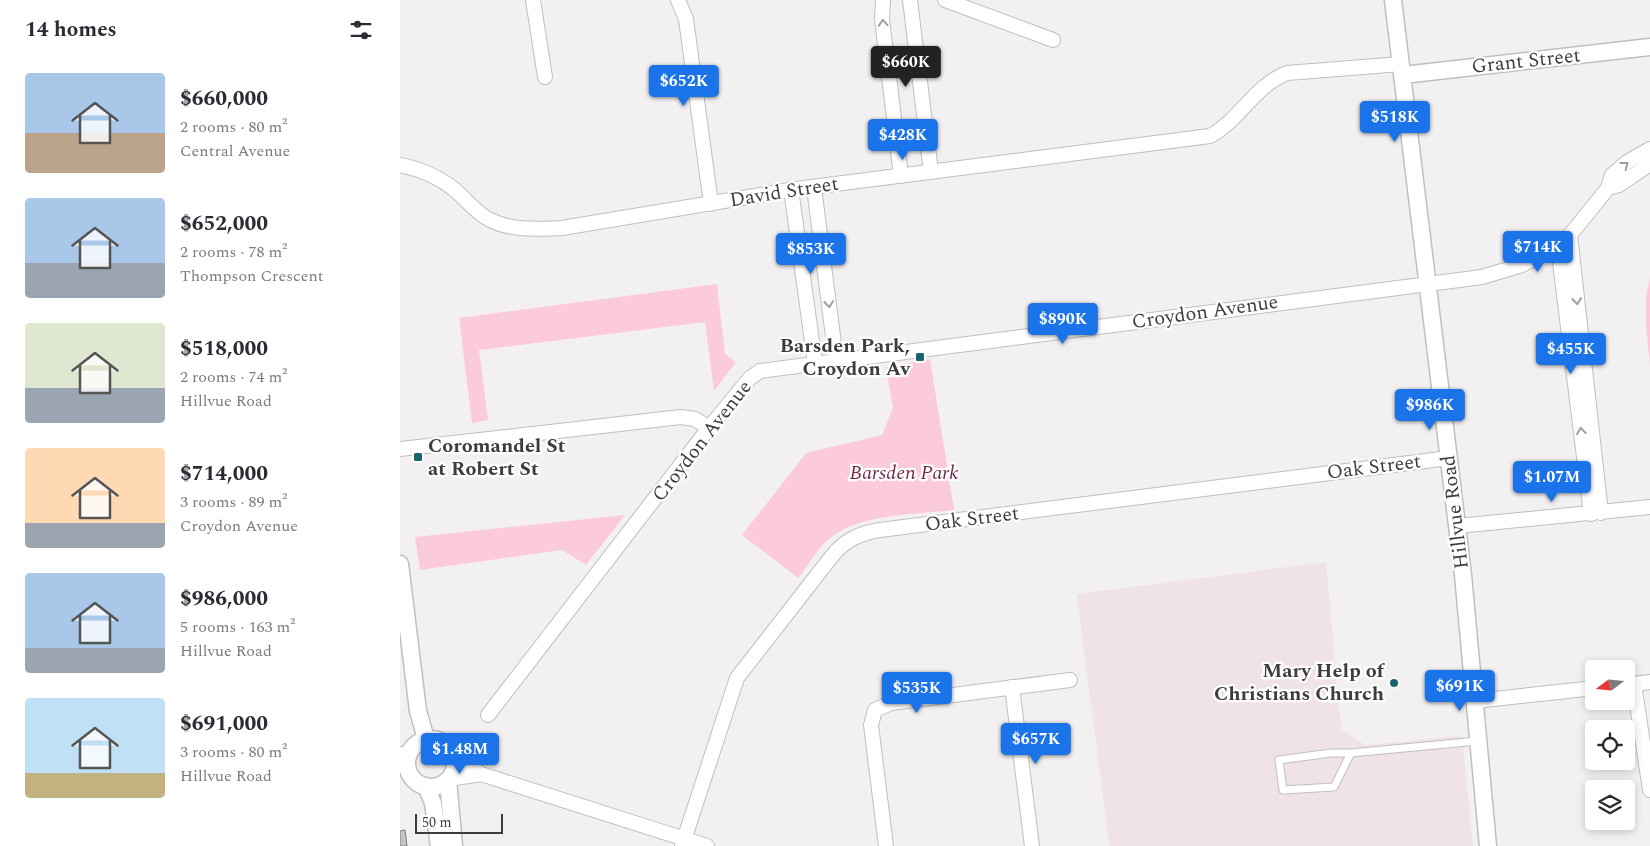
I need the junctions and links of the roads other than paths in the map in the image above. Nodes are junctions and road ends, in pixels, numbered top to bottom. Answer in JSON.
{"nodes":[{"id":1,"x":533,"y":0,"type":"edge"},
{"id":2,"x":678,"y":0,"type":"edge"},
{"id":3,"x":883,"y":0,"type":"edge"},
{"id":4,"x":910,"y":0,"type":"edge"},
{"id":5,"x":945,"y":0,"type":"edge"},
{"id":6,"x":1393,"y":0,"type":"edge"},
{"id":7,"x":1053,"y":40,"type":"dead end"},
{"id":8,"x":1650,"y":47,"type":"edge"},
{"id":9,"x":1402,"y":70,"type":"junction"},
{"id":10,"x":545,"y":76,"type":"dead end"},
{"id":11,"x":1650,"y":149,"type":"edge"},
{"id":12,"x":1650,"y":164,"type":"edge"},
{"id":13,"x":400,"y":165,"type":"edge"},
{"id":14,"x":931,"y":172,"type":"junction"},
{"id":15,"x":901,"y":176,"type":"junction"},
{"id":16,"x":814,"y":186,"type":"junction"},
{"id":17,"x":1608,"y":188,"type":"junction"},
{"id":18,"x":791,"y":190,"type":"junction"},
{"id":19,"x":711,"y":204,"type":"junction"},
{"id":20,"x":1570,"y":235,"type":"junction"},
{"id":21,"x":1558,"y":246,"type":"junction"},
{"id":22,"x":1428,"y":283,"type":"junction"},
{"id":23,"x":836,"y":360,"type":"junction"},
{"id":24,"x":815,"y":363,"type":"junction"},
{"id":25,"x":709,"y":428,"type":"junction"},
{"id":26,"x":400,"y":449,"type":"edge"},
{"id":27,"x":1449,"y":458,"type":"junction"},
{"id":28,"x":1650,"y":507,"type":"edge"},
{"id":29,"x":1596,"y":513,"type":"junction"},
{"id":30,"x":1458,"y":526,"type":"junction"},
{"id":31,"x":400,"y":564,"type":"edge"},
{"id":32,"x":1070,"y":680,"type":"dead end"},
{"id":33,"x":1650,"y":682,"type":"edge"},
{"id":34,"x":1635,"y":684,"type":"edge"},
{"id":35,"x":1012,"y":687,"type":"junction"},
{"id":36,"x":1585,"y":689,"type":"edge"},
{"id":37,"x":1475,"y":700,"type":"junction"},
{"id":38,"x":1635,"y":710,"type":"edge"},
{"id":39,"x":488,"y":715,"type":"dead end"},
{"id":40,"x":426,"y":740,"type":"junction"},
{"id":41,"x":1479,"y":741,"type":"junction"},
{"id":42,"x":1351,"y":753,"type":"junction"},
{"id":43,"x":454,"y":754,"type":"junction"},
{"id":44,"x":404,"y":755,"type":"edge"},
{"id":45,"x":481,"y":774,"type":"junction"},
{"id":46,"x":448,"y":779,"type":"junction"},
{"id":47,"x":426,"y":786,"type":"junction"},
{"id":48,"x":1650,"y":790,"type":"edge"},
{"id":49,"x":683,"y":842,"type":"edge"},
{"id":50,"x":439,"y":846,"type":"edge"},
{"id":51,"x":454,"y":846,"type":"edge"},
{"id":52,"x":707,"y":846,"type":"edge"},
{"id":53,"x":886,"y":846,"type":"edge"},
{"id":54,"x":1032,"y":846,"type":"edge"},
{"id":55,"x":1488,"y":846,"type":"edge"}],
"edges":[{"from":1,"to":10,"type":"street"},
{"from":2,"to":19,"type":"street"},
{"from":15,"to":3,"type":"street","one_way":true},
{"from":4,"to":14,"type":"street"},
{"from":5,"to":7,"type":"street"},
{"from":6,"to":9,"type":"street","name":"Hillvue Road"},
{"from":8,"to":9,"type":"street","name":"Grant Street"},
{"from":9,"to":14,"type":"street","name":"David Street"},
{"from":9,"to":22,"type":"street","name":"Hillvue Road"},
{"from":17,"to":11,"type":"street","name":"Croydon Avenue","one_way":true},
{"from":12,"to":17,"type":"street","name":"Croydon Avenue"},
{"from":13,"to":19,"type":"street","name":"David Street"},
{"from":14,"to":15,"type":"street","name":"David Street"},
{"from":15,"to":16,"type":"street","name":"David Street"},
{"from":16,"to":18,"type":"street","name":"David Street"},
{"from":16,"to":23,"type":"street","one_way":true},
{"from":17,"to":20,"type":"street","name":"Croydon Avenue"},
{"from":18,"to":19,"type":"street","name":"David Street"},
{"from":18,"to":24,"type":"street"},
{"from":20,"to":21,"type":"street","name":"Croydon Avenue"},
{"from":20,"to":29,"type":"street","one_way":true},
{"from":21,"to":22,"type":"street","name":"Croydon Avenue"},
{"from":29,"to":21,"type":"street","one_way":true},
{"from":22,"to":23,"type":"street","name":"Croydon Avenue"},
{"from":22,"to":27,"type":"street","name":"Hillvue Road"},
{"from":23,"to":24,"type":"street","name":"Croydon Avenue"},
{"from":24,"to":25,"type":"street","name":"Croydon Avenue"},
{"from":25,"to":26,"type":"street"},
{"from":25,"to":39,"type":"street","name":"Croydon Avenue"},
{"from":27,"to":30,"type":"street","name":"Hillvue Road"},
{"from":27,"to":49,"type":"street","name":"Oak Street"},
{"from":28,"to":29,"type":"street"},
{"from":29,"to":30,"type":"street"},
{"from":30,"to":37,"type":"street","name":"Hillvue Road"},
{"from":31,"to":40,"type":"street"},
{"from":32,"to":35,"type":"street"},
{"from":33,"to":34,"type":"street"},
{"from":35,"to":53,"type":"street"},
{"from":35,"to":54,"type":"street"},
{"from":36,"to":37,"type":"street"},
{"from":37,"to":41,"type":"street","name":"Hillvue Road"},
{"from":38,"to":48,"type":"street"},
{"from":40,"to":43,"type":"street"},
{"from":40,"to":44,"type":"street"},
{"from":41,"to":42,"type":"lane"},
{"from":41,"to":55,"type":"street","name":"Hillvue Road"},
{"from":42,"to":42,"type":"lane"},
{"from":43,"to":45,"type":"street"},
{"from":43,"to":46,"type":"street"},
{"from":44,"to":47,"type":"street"},
{"from":45,"to":46,"type":"street"},
{"from":45,"to":49,"type":"street"},
{"from":46,"to":47,"type":"street"},
{"from":46,"to":51,"type":"street"},
{"from":47,"to":50,"type":"street"},
{"from":49,"to":52,"type":"street"}]}
